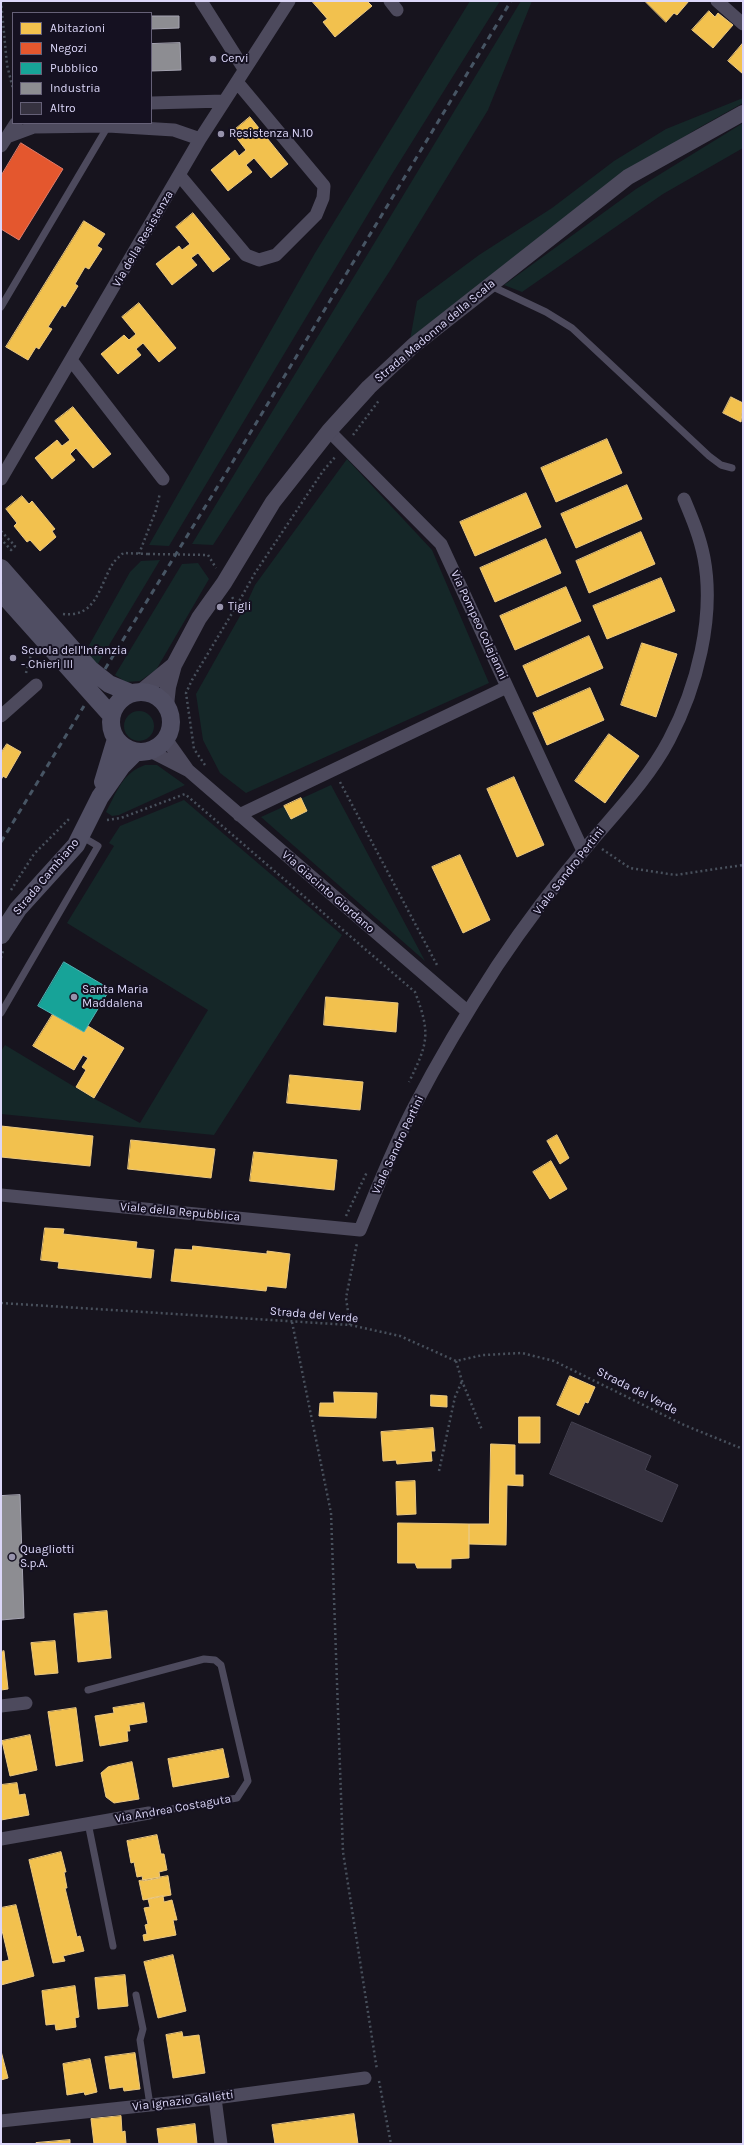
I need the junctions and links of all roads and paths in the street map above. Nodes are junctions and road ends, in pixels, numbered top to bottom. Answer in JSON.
{"nodes":[{"id":1,"x":1,"y":1,"type":"edge"},
{"id":2,"x":201,"y":1,"type":"edge"},
{"id":3,"x":289,"y":1,"type":"edge"},
{"id":4,"x":717,"y":1,"type":"edge"},
{"id":5,"x":743,"y":24,"type":"edge"},
{"id":6,"x":244,"y":69,"type":"junction"},
{"id":7,"x":237,"y":82,"type":"junction"},
{"id":8,"x":12,"y":85,"type":"edge"},
{"id":9,"x":224,"y":100,"type":"junction"},
{"id":10,"x":152,"y":103,"type":"edge"},
{"id":11,"x":743,"y":113,"type":"edge"},
{"id":12,"x":15,"y":124,"type":"edge"},
{"id":13,"x":108,"y":126,"type":"junction"},
{"id":14,"x":200,"y":139,"type":"junction"},
{"id":15,"x":4,"y":141,"type":"edge"},
{"id":16,"x":180,"y":176,"type":"junction"},
{"id":17,"x":489,"y":285,"type":"junction"},
{"id":18,"x":1,"y":307,"type":"edge"},
{"id":19,"x":72,"y":360,"type":"junction"},
{"id":20,"x":381,"y":396,"type":"dead end"},
{"id":21,"x":329,"y":431,"type":"junction"},
{"id":22,"x":344,"y":446,"type":"junction"},
{"id":23,"x":732,"y":468,"type":"dead end"},
{"id":24,"x":1,"y":479,"type":"edge"},
{"id":25,"x":163,"y":479,"type":"joint"},
{"id":26,"x":684,"y":499,"type":"dead end"},
{"id":27,"x":1,"y":531,"type":"edge"},
{"id":28,"x":1,"y":539,"type":"edge"},
{"id":29,"x":139,"y":554,"type":"junction"},
{"id":30,"x":208,"y":555,"type":"dead end"},
{"id":31,"x":1,"y":568,"type":"edge"},
{"id":32,"x":224,"y":583,"type":"junction"},
{"id":33,"x":1,"y":592,"type":"edge"},
{"id":34,"x":237,"y":605,"type":"junction"},
{"id":35,"x":59,"y":613,"type":"dead end"},
{"id":36,"x":33,"y":647,"type":"dead end"},
{"id":37,"x":174,"y":666,"type":"junction"},
{"id":38,"x":24,"y":677,"type":"dead end"},
{"id":39,"x":36,"y":685,"type":"dead end"},
{"id":40,"x":507,"y":688,"type":"junction"},
{"id":41,"x":136,"y":692,"type":"junction"},
{"id":42,"x":166,"y":705,"type":"junction"},
{"id":43,"x":111,"y":715,"type":"junction"},
{"id":44,"x":1,"y":716,"type":"edge"},
{"id":45,"x":116,"y":739,"type":"junction"},
{"id":46,"x":166,"y":739,"type":"junction"},
{"id":47,"x":143,"y":751,"type":"junction"},
{"id":48,"x":207,"y":767,"type":"dead end"},
{"id":49,"x":334,"y":770,"type":"junction"},
{"id":50,"x":189,"y":771,"type":"junction"},
{"id":51,"x":100,"y":797,"type":"junction"},
{"id":52,"x":239,"y":815,"type":"junction"},
{"id":53,"x":71,"y":816,"type":"dead end"},
{"id":54,"x":100,"y":820,"type":"dead end"},
{"id":55,"x":80,"y":836,"type":"junction"},
{"id":56,"x":587,"y":847,"type":"junction"},
{"id":57,"x":743,"y":865,"type":"edge"},
{"id":58,"x":9,"y":893,"type":"dead end"},
{"id":59,"x":1,"y":936,"type":"edge"},
{"id":60,"x":427,"y":977,"type":"junction"},
{"id":61,"x":415,"y":992,"type":"junction"},
{"id":62,"x":468,"y":1012,"type":"junction"},
{"id":63,"x":1,"y":1013,"type":"edge"},
{"id":64,"x":407,"y":1086,"type":"dead end"},
{"id":65,"x":367,"y":1171,"type":"dead end"},
{"id":66,"x":1,"y":1196,"type":"edge"},
{"id":67,"x":340,"y":1228,"type":"junction"},
{"id":68,"x":360,"y":1230,"type":"junction"},
{"id":69,"x":1,"y":1303,"type":"edge"},
{"id":70,"x":292,"y":1322,"type":"junction"},
{"id":71,"x":350,"y":1325,"type":"junction"},
{"id":72,"x":456,"y":1361,"type":"junction"},
{"id":73,"x":462,"y":1381,"type":"junction"},
{"id":74,"x":482,"y":1430,"type":"dead end"},
{"id":75,"x":743,"y":1449,"type":"edge"},
{"id":76,"x":438,"y":1471,"type":"dead end"},
{"id":77,"x":88,"y":1690,"type":"dead end"},
{"id":78,"x":26,"y":1703,"type":"dead end"},
{"id":79,"x":1,"y":1706,"type":"edge"},
{"id":80,"x":149,"y":1813,"type":"joint"},
{"id":81,"x":88,"y":1823,"type":"junction"},
{"id":82,"x":1,"y":1839,"type":"edge"},
{"id":83,"x":113,"y":1946,"type":"dead end"},
{"id":84,"x":136,"y":1995,"type":"dead end"},
{"id":85,"x":365,"y":2078,"type":"dead end"},
{"id":86,"x":215,"y":2098,"type":"junction"},
{"id":87,"x":150,"y":2105,"type":"junction"},
{"id":88,"x":1,"y":2121,"type":"edge"},
{"id":89,"x":221,"y":2144,"type":"edge"},
{"id":90,"x":391,"y":2144,"type":"edge"}],
"edges":[{"from":1,"to":8,"type":"path"},
{"from":2,"to":6,"type":"street"},
{"from":3,"to":6,"type":"street","name":"Via della Resistenza"},
{"from":4,"to":5,"type":"street"},
{"from":6,"to":7,"type":"street","name":"Via della Resistenza"},
{"from":7,"to":9,"type":"street","name":"Via della Resistenza"},
{"from":7,"to":16,"type":"street"},
{"from":9,"to":10,"type":"street"},
{"from":9,"to":14,"type":"street","name":"Via della Resistenza"},
{"from":11,"to":17,"type":"street","name":"Strada Madonna della Scala"},
{"from":12,"to":15,"type":"street"},
{"from":13,"to":14,"type":"street"},
{"from":13,"to":15,"type":"street"},
{"from":13,"to":18,"type":"lane"},
{"from":14,"to":16,"type":"street","name":"Via della Resistenza"},
{"from":16,"to":19,"type":"street","name":"Via della Resistenza"},
{"from":17,"to":21,"type":"street","name":"Strada Madonna della Scala"},
{"from":17,"to":23,"type":"lane"},
{"from":19,"to":24,"type":"street","name":"Via della Resistenza"},
{"from":19,"to":25,"type":"street"},
{"from":20,"to":22,"type":"path"},
{"from":21,"to":22,"type":"street","name":"Via Pompeo Colajanni"},
{"from":21,"to":32,"type":"street","name":"Strada Madonna della Scala"},
{"from":22,"to":34,"type":"path"},
{"from":22,"to":40,"type":"street","name":"Via Pompeo Colajanni"},
{"from":25,"to":29,"type":"path"},
{"from":26,"to":56,"type":"street","name":"Viale Sandro Pertini"},
{"from":27,"to":28,"type":"path"},
{"from":29,"to":30,"type":"path","bridge":true},
{"from":29,"to":35,"type":"path"},
{"from":31,"to":41,"type":"main road"},
{"from":32,"to":34,"type":"path"},
{"from":32,"to":37,"type":"street","name":"Strada Madonna della Scala"},
{"from":33,"to":43,"type":"main road"},
{"from":34,"to":48,"type":"path"},
{"from":36,"to":38,"type":"path"},
{"from":37,"to":41,"type":"street"},
{"from":37,"to":42,"type":"street"},
{"from":39,"to":44,"type":"street"},
{"from":40,"to":49,"type":"street"},
{"from":40,"to":56,"type":"street","name":"Via Pompeo Colajanni"},
{"from":41,"to":42,"type":"main road"},
{"from":41,"to":43,"type":"main road"},
{"from":42,"to":46,"type":"main road"},
{"from":43,"to":45,"type":"main road"},
{"from":45,"to":47,"type":"main road"},
{"from":45,"to":51,"type":"main road","name":"Strada Cambiano"},
{"from":46,"to":47,"type":"main road"},
{"from":46,"to":50,"type":"street"},
{"from":47,"to":50,"type":"street"},
{"from":47,"to":51,"type":"main road","name":"Strada Cambiano"},
{"from":49,"to":52,"type":"street"},
{"from":49,"to":60,"type":"path"},
{"from":50,"to":52,"type":"street","name":"Via Giacinto Giordano"},
{"from":51,"to":55,"type":"main road","name":"Strada Cambiano"},
{"from":52,"to":60,"type":"street","name":"Via Giacinto Giordano"},
{"from":53,"to":58,"type":"path"},
{"from":54,"to":61,"type":"path"},
{"from":55,"to":59,"type":"main road","name":"Strada Cambiano"},
{"from":55,"to":63,"type":"lane"},
{"from":56,"to":57,"type":"path"},
{"from":56,"to":62,"type":"street","name":"Viale Sandro Pertini"},
{"from":60,"to":61,"type":"path"},
{"from":60,"to":62,"type":"street","name":"Via Giacinto Giordano"},
{"from":61,"to":64,"type":"path"},
{"from":62,"to":68,"type":"street","name":"Viale Sandro Pertini"},
{"from":65,"to":67,"type":"path"},
{"from":66,"to":67,"type":"street","name":"Viale della Repubblica"},
{"from":67,"to":68,"type":"street","name":"Viale della Repubblica"},
{"from":68,"to":71,"type":"path"},
{"from":69,"to":70,"type":"path","name":"Strada del Verde"},
{"from":70,"to":71,"type":"path","name":"Strada del Verde"},
{"from":70,"to":90,"type":"path"},
{"from":71,"to":72,"type":"path","name":"Strada del Verde"},
{"from":72,"to":73,"type":"path"},
{"from":72,"to":75,"type":"path","name":"Strada del Verde"},
{"from":73,"to":74,"type":"path"},
{"from":73,"to":76,"type":"path"},
{"from":77,"to":80,"type":"lane","name":"Via Andrea Costaguta"},
{"from":78,"to":79,"type":"street"},
{"from":80,"to":81,"type":"street","name":"Via Andrea Costaguta"},
{"from":81,"to":82,"type":"street","name":"Via Andrea Costaguta"},
{"from":81,"to":83,"type":"lane"},
{"from":84,"to":87,"type":"lane"},
{"from":85,"to":86,"type":"street","name":"Via Ignazio Galletti"},
{"from":86,"to":87,"type":"street","name":"Via Ignazio Galletti"},
{"from":86,"to":89,"type":"street"},
{"from":87,"to":88,"type":"street","name":"Via Ignazio Galletti"}]}
